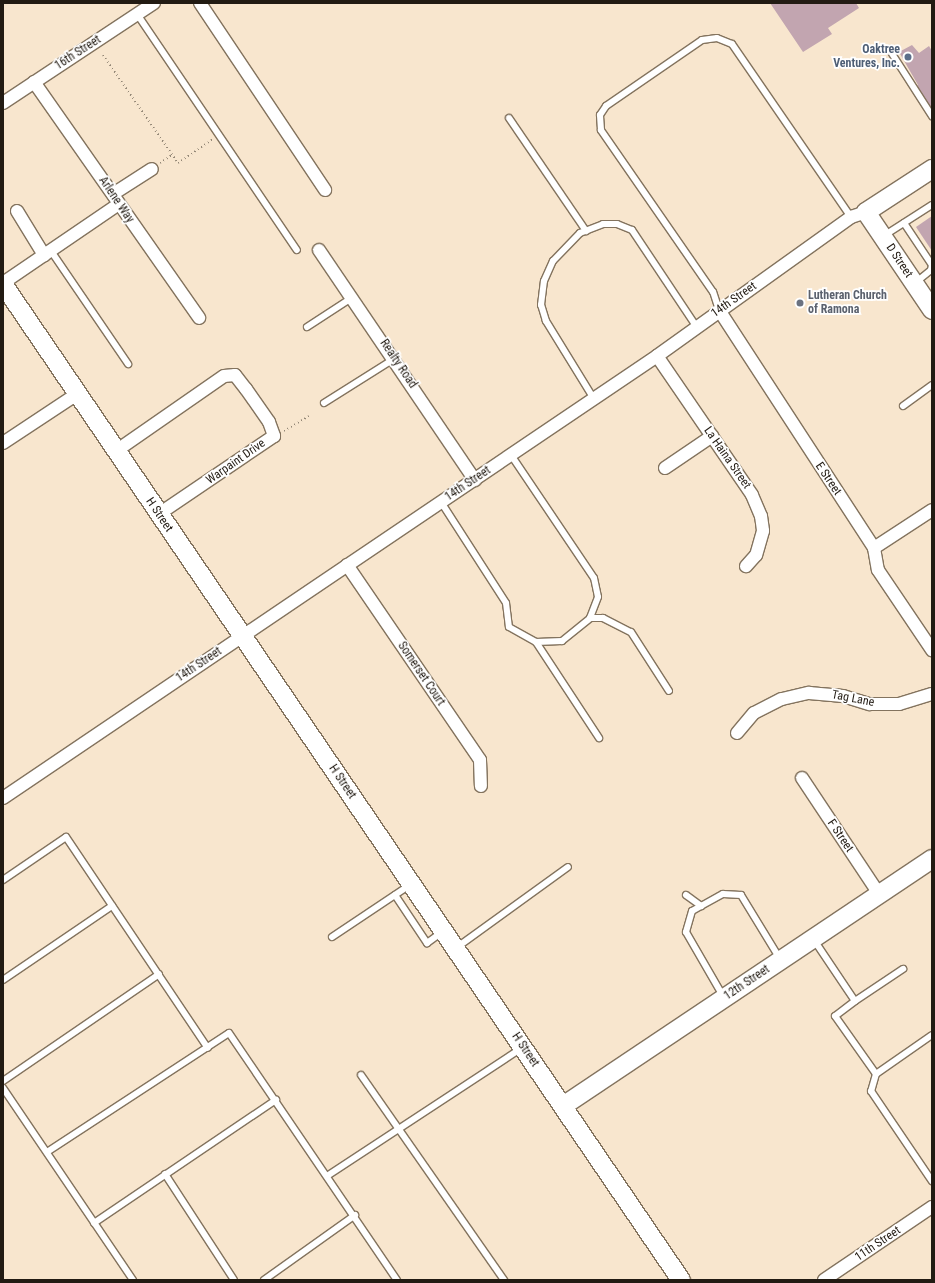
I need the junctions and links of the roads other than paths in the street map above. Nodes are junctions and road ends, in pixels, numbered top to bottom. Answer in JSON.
{"nodes":[{"id":1,"x":154,"y":3,"type":"edge"},
{"id":2,"x":200,"y":3,"type":"edge"},
{"id":3,"x":137,"y":14,"type":"junction"},
{"id":4,"x":889,"y":48,"type":"dead end"},
{"id":5,"x":34,"y":82,"type":"junction"},
{"id":6,"x":3,"y":103,"type":"edge"},
{"id":7,"x":932,"y":116,"type":"edge"},
{"id":8,"x":509,"y":118,"type":"dead end"},
{"id":9,"x":152,"y":169,"type":"road end"},
{"id":10,"x":932,"y":169,"type":"edge"},
{"id":11,"x":325,"y":190,"type":"dead end"},
{"id":12,"x":113,"y":194,"type":"junction"},
{"id":13,"x":119,"y":204,"type":"junction"},
{"id":14,"x":932,"y":204,"type":"edge"},
{"id":15,"x":17,"y":211,"type":"dead end"},
{"id":16,"x":859,"y":215,"type":"junction"},
{"id":17,"x":904,"y":223,"type":"junction"},
{"id":18,"x":586,"y":231,"type":"junction"},
{"id":19,"x":882,"y":237,"type":"junction"},
{"id":20,"x":297,"y":250,"type":"dead end"},
{"id":21,"x":319,"y":250,"type":"dead end"},
{"id":22,"x":48,"y":253,"type":"junction"},
{"id":23,"x":932,"y":265,"type":"edge"},
{"id":24,"x":3,"y":283,"type":"edge"},
{"id":25,"x":914,"y":284,"type":"junction"},
{"id":26,"x":353,"y":297,"type":"junction"},
{"id":27,"x":719,"y":310,"type":"junction"},
{"id":28,"x":932,"y":310,"type":"edge"},
{"id":29,"x":199,"y":318,"type":"dead end"},
{"id":30,"x":696,"y":326,"type":"junction"},
{"id":31,"x":307,"y":327,"type":"dead end"},
{"id":32,"x":657,"y":356,"type":"junction"},
{"id":33,"x":394,"y":359,"type":"junction"},
{"id":34,"x":128,"y":364,"type":"dead end"},
{"id":35,"x":932,"y":384,"type":"edge"},
{"id":36,"x":77,"y":394,"type":"junction"},
{"id":37,"x":594,"y":399,"type":"junction"},
{"id":38,"x":324,"y":403,"type":"dead end"},
{"id":39,"x":903,"y":406,"type":"dead end"},
{"id":40,"x":712,"y":436,"type":"junction"},
{"id":41,"x":3,"y":443,"type":"edge"},
{"id":42,"x":116,"y":451,"type":"junction"},
{"id":43,"x":511,"y":455,"type":"junction"},
{"id":44,"x":665,"y":468,"type":"dead end"},
{"id":45,"x":475,"y":480,"type":"junction"},
{"id":46,"x":441,"y":502,"type":"junction"},
{"id":47,"x":932,"y":510,"type":"edge"},
{"id":48,"x":159,"y":514,"type":"junction"},
{"id":49,"x":874,"y":548,"type":"junction"},
{"id":50,"x":347,"y":565,"type":"junction"},
{"id":51,"x":746,"y":566,"type":"dead end"},
{"id":52,"x":590,"y":618,"type":"junction"},
{"id":53,"x":242,"y":636,"type":"junction"},
{"id":54,"x":536,"y":642,"type":"junction"},
{"id":55,"x":932,"y":650,"type":"edge"},
{"id":56,"x":669,"y":691,"type":"dead end"},
{"id":57,"x":932,"y":694,"type":"edge"},
{"id":58,"x":737,"y":733,"type":"dead end"},
{"id":59,"x":599,"y":738,"type":"dead end"},
{"id":60,"x":802,"y":778,"type":"dead end"},
{"id":61,"x":481,"y":786,"type":"dead end"},
{"id":62,"x":3,"y":798,"type":"edge"},
{"id":63,"x":932,"y":859,"type":"edge"},
{"id":64,"x":568,"y":867,"type":"dead end"},
{"id":65,"x":3,"y":880,"type":"edge"},
{"id":66,"x":412,"y":884,"type":"junction"},
{"id":67,"x":879,"y":894,"type":"junction"},
{"id":68,"x":395,"y":895,"type":"junction"},
{"id":69,"x":686,"y":895,"type":"dead end"},
{"id":70,"x":112,"y":906,"type":"junction"},
{"id":71,"x":701,"y":906,"type":"junction"},
{"id":72,"x":444,"y":931,"type":"junction"},
{"id":73,"x":332,"y":937,"type":"dead end"},
{"id":74,"x":813,"y":938,"type":"junction"},
{"id":75,"x":456,"y":948,"type":"junction"},
{"id":76,"x":781,"y":960,"type":"junction"},
{"id":77,"x":903,"y":970,"type":"dead end"},
{"id":78,"x":159,"y":974,"type":"junction"},
{"id":79,"x":3,"y":980,"type":"edge"},
{"id":80,"x":725,"y":998,"type":"junction"},
{"id":81,"x":855,"y":1001,"type":"junction"},
{"id":82,"x":932,"y":1035,"type":"edge"},
{"id":83,"x":524,"y":1047,"type":"junction"},
{"id":84,"x":208,"y":1048,"type":"junction"},
{"id":85,"x":876,"y":1074,"type":"junction"},
{"id":86,"x":361,"y":1075,"type":"dead end"},
{"id":87,"x":3,"y":1081,"type":"edge"},
{"id":88,"x":3,"y":1088,"type":"edge"},
{"id":89,"x":276,"y":1100,"type":"junction"},
{"id":90,"x":563,"y":1106,"type":"junction"},
{"id":91,"x":399,"y":1128,"type":"junction"},
{"id":92,"x":47,"y":1152,"type":"junction"},
{"id":93,"x":165,"y":1174,"type":"junction"},
{"id":94,"x":327,"y":1176,"type":"junction"},
{"id":95,"x":932,"y":1181,"type":"edge"},
{"id":96,"x":932,"y":1207,"type":"edge"},
{"id":97,"x":355,"y":1215,"type":"junction"},
{"id":98,"x":94,"y":1223,"type":"junction"},
{"id":99,"x":134,"y":1280,"type":"edge"},
{"id":100,"x":234,"y":1280,"type":"edge"},
{"id":101,"x":264,"y":1280,"type":"edge"},
{"id":102,"x":397,"y":1280,"type":"edge"},
{"id":103,"x":504,"y":1280,"type":"edge"},
{"id":104,"x":681,"y":1280,"type":"edge"},
{"id":105,"x":824,"y":1280,"type":"edge"}],
"edges":[{"from":1,"to":3,"type":"street","name":"16th Street"},
{"from":2,"to":11,"type":"street"},
{"from":3,"to":5,"type":"street","name":"16th Street"},
{"from":3,"to":20,"type":"lane"},
{"from":4,"to":7,"type":"lane"},
{"from":5,"to":6,"type":"street","name":"16th Street"},
{"from":5,"to":12,"type":"street","name":"Arlene Way"},
{"from":8,"to":18,"type":"lane"},
{"from":9,"to":12,"type":"street"},
{"from":10,"to":16,"type":"street","name":"14th Street"},
{"from":12,"to":13,"type":"street","name":"Arlene Way"},
{"from":13,"to":22,"type":"street"},
{"from":13,"to":29,"type":"street","name":"Arlene Way"},
{"from":14,"to":17,"type":"lane"},
{"from":15,"to":22,"type":"street"},
{"from":16,"to":19,"type":"street","name":"D Street"},
{"from":16,"to":27,"type":"street","name":"14th Street"},
{"from":16,"to":27,"type":"lane"},
{"from":17,"to":19,"type":"lane"},
{"from":17,"to":23,"type":"lane"},
{"from":18,"to":30,"type":"lane"},
{"from":18,"to":37,"type":"lane"},
{"from":19,"to":25,"type":"street","name":"D Street"},
{"from":21,"to":26,"type":"street","name":"Realty Road"},
{"from":22,"to":24,"type":"street"},
{"from":22,"to":34,"type":"lane"},
{"from":23,"to":25,"type":"lane"},
{"from":24,"to":36,"type":"street","name":"H Street"},
{"from":25,"to":28,"type":"street","name":"D Street"},
{"from":26,"to":31,"type":"lane"},
{"from":26,"to":33,"type":"street","name":"Realty Road"},
{"from":27,"to":30,"type":"street","name":"14th Street"},
{"from":27,"to":49,"type":"street","name":"E Street"},
{"from":30,"to":32,"type":"street","name":"14th Street"},
{"from":32,"to":37,"type":"street","name":"14th Street"},
{"from":32,"to":40,"type":"street","name":"La Haina Street"},
{"from":33,"to":38,"type":"lane"},
{"from":33,"to":45,"type":"street","name":"Realty Road"},
{"from":35,"to":39,"type":"lane"},
{"from":36,"to":41,"type":"street"},
{"from":36,"to":42,"type":"street","name":"H Street"},
{"from":37,"to":43,"type":"street","name":"14th Street"},
{"from":40,"to":44,"type":"street"},
{"from":40,"to":51,"type":"street","name":"La Haina Street"},
{"from":42,"to":48,"type":"street","name":"H Street"},
{"from":42,"to":48,"type":"street","name":"Warpaint Drive"},
{"from":43,"to":45,"type":"street","name":"14th Street"},
{"from":43,"to":52,"type":"lane"},
{"from":45,"to":46,"type":"street","name":"14th Street"},
{"from":46,"to":50,"type":"street","name":"14th Street"},
{"from":46,"to":54,"type":"lane"},
{"from":47,"to":49,"type":"street"},
{"from":48,"to":53,"type":"street","name":"H Street"},
{"from":49,"to":55,"type":"street","name":"E Street"},
{"from":50,"to":53,"type":"street","name":"14th Street"},
{"from":50,"to":61,"type":"street","name":"Somerset Court"},
{"from":52,"to":54,"type":"lane"},
{"from":52,"to":56,"type":"lane"},
{"from":53,"to":62,"type":"street","name":"14th Street"},
{"from":53,"to":66,"type":"street","name":"H Street"},
{"from":54,"to":59,"type":"lane"},
{"from":57,"to":58,"type":"street","name":"Tag Lane"},
{"from":60,"to":67,"type":"street","name":"F Street"},
{"from":63,"to":67,"type":"street","name":"12th Street"},
{"from":64,"to":75,"type":"lane"},
{"from":65,"to":70,"type":"lane"},
{"from":66,"to":68,"type":"lane"},
{"from":66,"to":72,"type":"street","name":"H Street"},
{"from":67,"to":74,"type":"street","name":"12th Street"},
{"from":68,"to":72,"type":"lane"},
{"from":68,"to":73,"type":"lane"},
{"from":69,"to":71,"type":"lane"},
{"from":70,"to":78,"type":"lane"},
{"from":70,"to":79,"type":"lane"},
{"from":71,"to":76,"type":"lane"},
{"from":71,"to":80,"type":"lane"},
{"from":72,"to":75,"type":"street","name":"H Street"},
{"from":74,"to":76,"type":"street","name":"12th Street"},
{"from":74,"to":81,"type":"lane"},
{"from":75,"to":83,"type":"street","name":"H Street"},
{"from":76,"to":80,"type":"street","name":"12th Street"},
{"from":77,"to":81,"type":"lane"},
{"from":78,"to":84,"type":"lane"},
{"from":78,"to":87,"type":"lane"},
{"from":80,"to":90,"type":"street","name":"12th Street"},
{"from":81,"to":85,"type":"lane"},
{"from":82,"to":85,"type":"lane"},
{"from":83,"to":90,"type":"street","name":"H Street"},
{"from":83,"to":91,"type":"lane"},
{"from":84,"to":89,"type":"lane"},
{"from":84,"to":92,"type":"lane"},
{"from":85,"to":95,"type":"lane"},
{"from":86,"to":91,"type":"lane"},
{"from":88,"to":92,"type":"lane"},
{"from":89,"to":93,"type":"lane"},
{"from":89,"to":94,"type":"lane"},
{"from":90,"to":104,"type":"street","name":"H Street"},
{"from":91,"to":94,"type":"lane"},
{"from":91,"to":103,"type":"lane"},
{"from":92,"to":98,"type":"lane"},
{"from":93,"to":98,"type":"lane"},
{"from":93,"to":100,"type":"lane"},
{"from":94,"to":97,"type":"lane"},
{"from":96,"to":105,"type":"street","name":"11th Street"},
{"from":97,"to":101,"type":"lane"},
{"from":97,"to":102,"type":"lane"},
{"from":98,"to":99,"type":"lane"}]}
